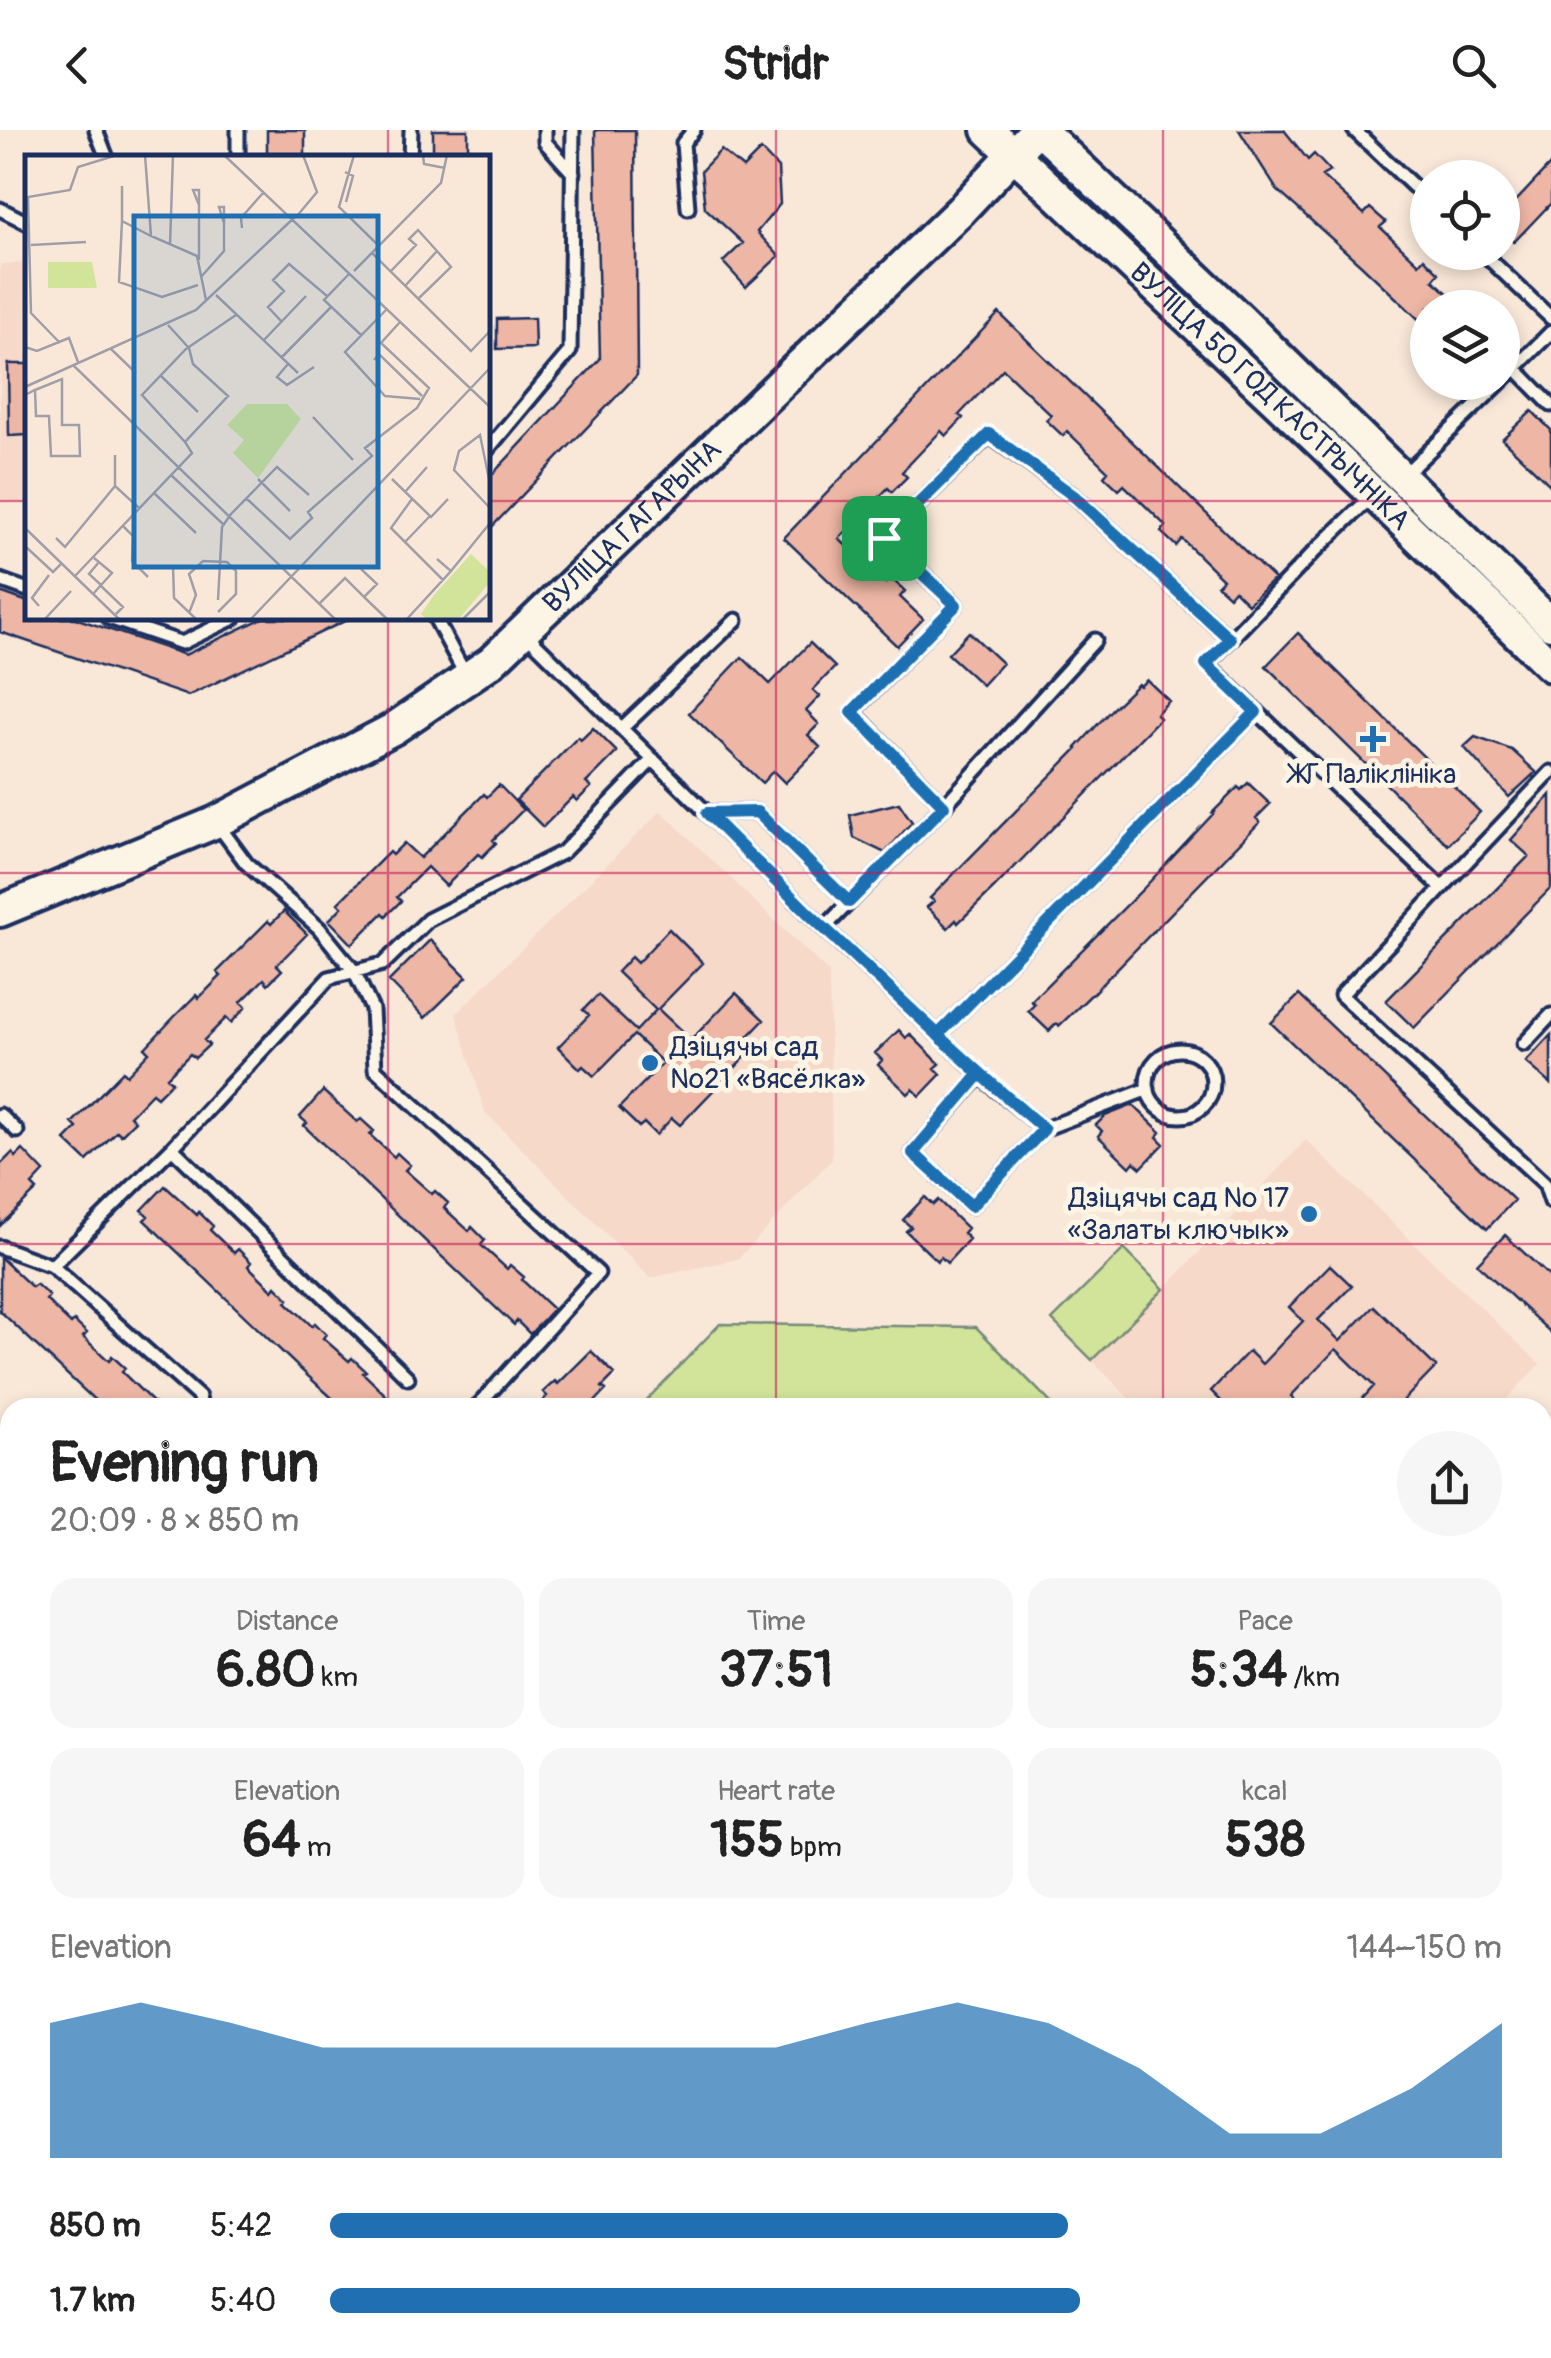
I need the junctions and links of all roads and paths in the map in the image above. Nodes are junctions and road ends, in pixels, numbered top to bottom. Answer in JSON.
{"nodes":[{"id":1,"x":96,"y":130,"type":"edge"},
{"id":2,"x":411,"y":130,"type":"edge"},
{"id":3,"x":545,"y":130,"type":"edge"},
{"id":4,"x":573,"y":130,"type":"edge"},
{"id":5,"x":694,"y":130,"type":"edge"},
{"id":6,"x":988,"y":130,"type":"edge"},
{"id":7,"x":1038,"y":130,"type":"edge"},
{"id":8,"x":1354,"y":130,"type":"edge"},
{"id":9,"x":1012,"y":153,"type":"junction"},
{"id":10,"x":106,"y":155,"type":"edge"},
{"id":11,"x":410,"y":155,"type":"edge"},
{"id":12,"x":573,"y":174,"type":"junction"},
{"id":13,"x":1410,"y":183,"type":"edge"},
{"id":14,"x":0,"y":208,"type":"edge"},
{"id":15,"x":688,"y":208,"type":"dead end"},
{"id":16,"x":25,"y":221,"type":"edge"},
{"id":17,"x":1501,"y":270,"type":"edge"},
{"id":18,"x":1551,"y":318,"type":"edge"},
{"id":19,"x":1551,"y":332,"type":"edge"},
{"id":20,"x":1520,"y":363,"type":"edge"},
{"id":21,"x":1520,"y":373,"type":"edge"},
{"id":22,"x":1482,"y":400,"type":"edge"},
{"id":23,"x":1551,"y":405,"type":"edge"},
{"id":24,"x":490,"y":447,"type":"edge"},
{"id":25,"x":1387,"y":486,"type":"junction"},
{"id":26,"x":0,"y":580,"type":"edge"},
{"id":27,"x":25,"y":589,"type":"edge"},
{"id":28,"x":114,"y":620,"type":"edge"},
{"id":29,"x":230,"y":620,"type":"edge"},
{"id":30,"x":436,"y":620,"type":"edge"},
{"id":31,"x":736,"y":620,"type":"dead end"},
{"id":32,"x":1551,"y":624,"type":"edge"},
{"id":33,"x":523,"y":631,"type":"junction"},
{"id":34,"x":1230,"y":639,"type":"junction"},
{"id":35,"x":1095,"y":640,"type":"dead end"},
{"id":36,"x":1551,"y":666,"type":"edge"},
{"id":37,"x":467,"y":678,"type":"junction"},
{"id":38,"x":1256,"y":712,"type":"junction"},
{"id":39,"x":622,"y":728,"type":"junction"},
{"id":40,"x":653,"y":759,"type":"junction"},
{"id":41,"x":1551,"y":772,"type":"edge"},
{"id":42,"x":944,"y":806,"type":"junction"},
{"id":43,"x":707,"y":813,"type":"junction"},
{"id":44,"x":216,"y":822,"type":"junction"},
{"id":45,"x":1442,"y":888,"type":"junction"},
{"id":46,"x":849,"y":902,"type":"junction"},
{"id":47,"x":0,"y":911,"type":"edge"},
{"id":48,"x":824,"y":928,"type":"junction"},
{"id":49,"x":354,"y":971,"type":"junction"},
{"id":50,"x":1551,"y":1015,"type":"edge"},
{"id":51,"x":938,"y":1035,"type":"junction"},
{"id":52,"x":1524,"y":1044,"type":"dead end"},
{"id":53,"x":980,"y":1074,"type":"junction"},
{"id":54,"x":1148,"y":1089,"type":"junction"},
{"id":55,"x":0,"y":1115,"type":"edge"},
{"id":56,"x":1044,"y":1129,"type":"junction"},
{"id":57,"x":17,"y":1131,"type":"dead end"},
{"id":58,"x":172,"y":1148,"type":"junction"},
{"id":59,"x":1551,"y":1202,"type":"edge"},
{"id":60,"x":0,"y":1247,"type":"edge"},
{"id":61,"x":52,"y":1266,"type":"junction"},
{"id":62,"x":408,"y":1378,"type":"dead end"},
{"id":63,"x":199,"y":1398,"type":"edge"},
{"id":64,"x":485,"y":1398,"type":"edge"}],
"edges":[{"from":1,"to":10,"type":"lane"},
{"from":2,"to":11,"type":"lane"},
{"from":3,"to":12,"type":"lane"},
{"from":4,"to":12,"type":"lane"},
{"from":5,"to":15,"type":"lane"},
{"from":6,"to":9,"type":"main road","name":"ВУЛІЦА 50 ГОД КАСТРЫЧНІКА"},
{"from":7,"to":9,"type":"main road","name":"ВУЛІЦА ГАГАРЫНА"},
{"from":7,"to":25,"type":"main road","name":"ВУЛІЦА 50 ГОД КАСТРЫЧНІКА"},
{"from":8,"to":13,"type":"lane"},
{"from":9,"to":25,"type":"main road","name":"ВУЛІЦА 50 ГОД КАСТРЫЧНІКА"},
{"from":9,"to":33,"type":"main road","name":"ВУЛІЦА ГАГАРЫНА"},
{"from":12,"to":24,"type":"lane"},
{"from":14,"to":16,"type":"lane"},
{"from":17,"to":18,"type":"lane"},
{"from":19,"to":20,"type":"lane"},
{"from":21,"to":23,"type":"lane"},
{"from":22,"to":25,"type":"lane"},
{"from":25,"to":32,"type":"main road","name":"ВУЛІЦА 50 ГОД КАСТРЫЧНІКА"},
{"from":25,"to":34,"type":"lane"},
{"from":25,"to":36,"type":"main road","name":"ВУЛІЦА 50 ГОД КАСТРЫЧНІКА"},
{"from":26,"to":27,"type":"lane"},
{"from":28,"to":29,"type":"lane"},
{"from":30,"to":37,"type":"lane"},
{"from":31,"to":39,"type":"lane"},
{"from":33,"to":37,"type":"main road","name":"ВУЛІЦА ГАГАРЫНА"},
{"from":33,"to":39,"type":"lane"},
{"from":34,"to":38,"type":"lane"},
{"from":34,"to":42,"type":"lane"},
{"from":35,"to":42,"type":"lane"},
{"from":37,"to":44,"type":"main road","name":"ВУЛІЦА ГАГАРЫНА"},
{"from":38,"to":45,"type":"lane"},
{"from":38,"to":51,"type":"lane"},
{"from":39,"to":40,"type":"lane"},
{"from":40,"to":43,"type":"lane"},
{"from":40,"to":49,"type":"lane"},
{"from":41,"to":45,"type":"lane"},
{"from":42,"to":46,"type":"lane"},
{"from":43,"to":46,"type":"lane"},
{"from":43,"to":48,"type":"lane"},
{"from":44,"to":47,"type":"main road","name":"ВУЛІЦА ГАГАРЫНА"},
{"from":44,"to":49,"type":"lane"},
{"from":45,"to":59,"type":"lane"},
{"from":46,"to":48,"type":"lane"},
{"from":48,"to":51,"type":"lane"},
{"from":49,"to":58,"type":"lane"},
{"from":49,"to":64,"type":"lane"},
{"from":50,"to":52,"type":"lane"},
{"from":51,"to":53,"type":"lane"},
{"from":53,"to":56,"type":"lane"},
{"from":53,"to":56,"type":"lane"},
{"from":54,"to":54,"type":"lane"},
{"from":54,"to":56,"type":"lane"},
{"from":55,"to":57,"type":"lane"},
{"from":58,"to":61,"type":"lane"},
{"from":58,"to":62,"type":"lane"},
{"from":60,"to":61,"type":"lane"},
{"from":61,"to":63,"type":"lane"}]}
